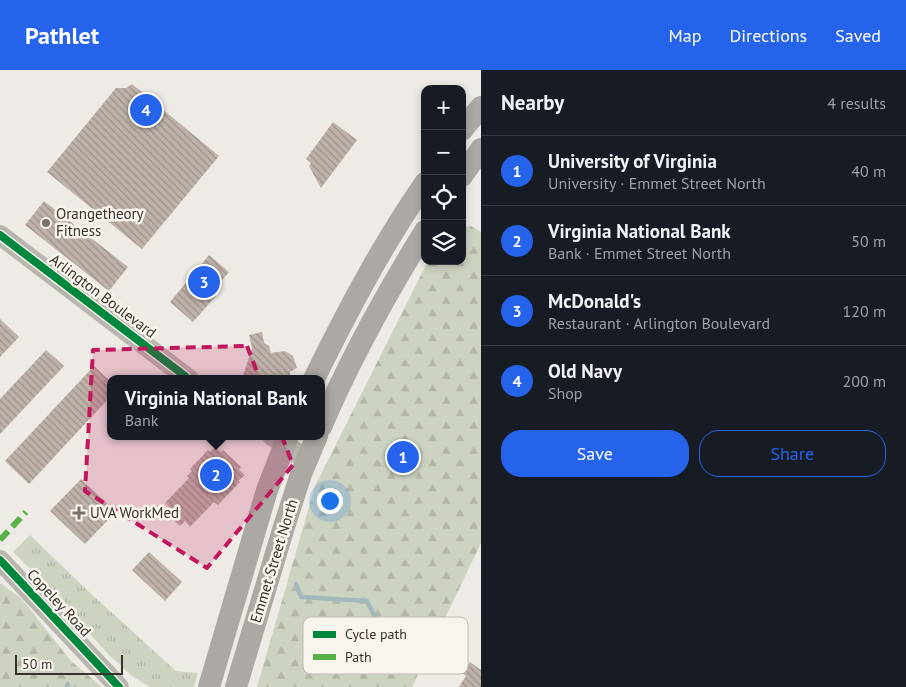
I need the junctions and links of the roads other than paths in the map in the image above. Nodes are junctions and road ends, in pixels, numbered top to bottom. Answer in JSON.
{"nodes":[{"id":1,"x":481,"y":107,"type":"edge"},
{"id":2,"x":466,"y":125,"type":"edge"},
{"id":3,"x":481,"y":149,"type":"edge"},
{"id":4,"x":463,"y":175,"type":"edge"},
{"id":5,"x":421,"y":189,"type":"edge"},
{"id":6,"x":0,"y":235,"type":"edge"},
{"id":7,"x":421,"y":238,"type":"edge"},
{"id":8,"x":184,"y":375,"type":"edge"},
{"id":9,"x":316,"y":375,"type":"edge"},
{"id":10,"x":325,"y":418,"type":"edge"},
{"id":11,"x":281,"y":440,"type":"edge"},
{"id":12,"x":282,"y":440,"type":"edge"},
{"id":13,"x":315,"y":440,"type":"edge"},
{"id":14,"x":307,"y":460,"type":"junction"},
{"id":15,"x":0,"y":560,"type":"edge"},
{"id":16,"x":119,"y":687,"type":"edge"},
{"id":17,"x":209,"y":687,"type":"edge"},
{"id":18,"x":236,"y":687,"type":"edge"}],
"edges":[{"from":1,"to":2,"type":"main road"},
{"from":3,"to":4,"type":"main road"},
{"from":5,"to":9,"type":"main road"},
{"from":6,"to":8,"type":"street","name":"Arlington Boulevard"},
{"from":7,"to":10,"type":"main road"},
{"from":11,"to":17,"type":"main road","name":"Emmet Street North"},
{"from":12,"to":14,"type":"street"},
{"from":13,"to":14,"type":"main road","name":"Emmet Street North"},
{"from":14,"to":18,"type":"main road","name":"Emmet Street North"},
{"from":15,"to":16,"type":"street","name":"Copeley Road"}]}
